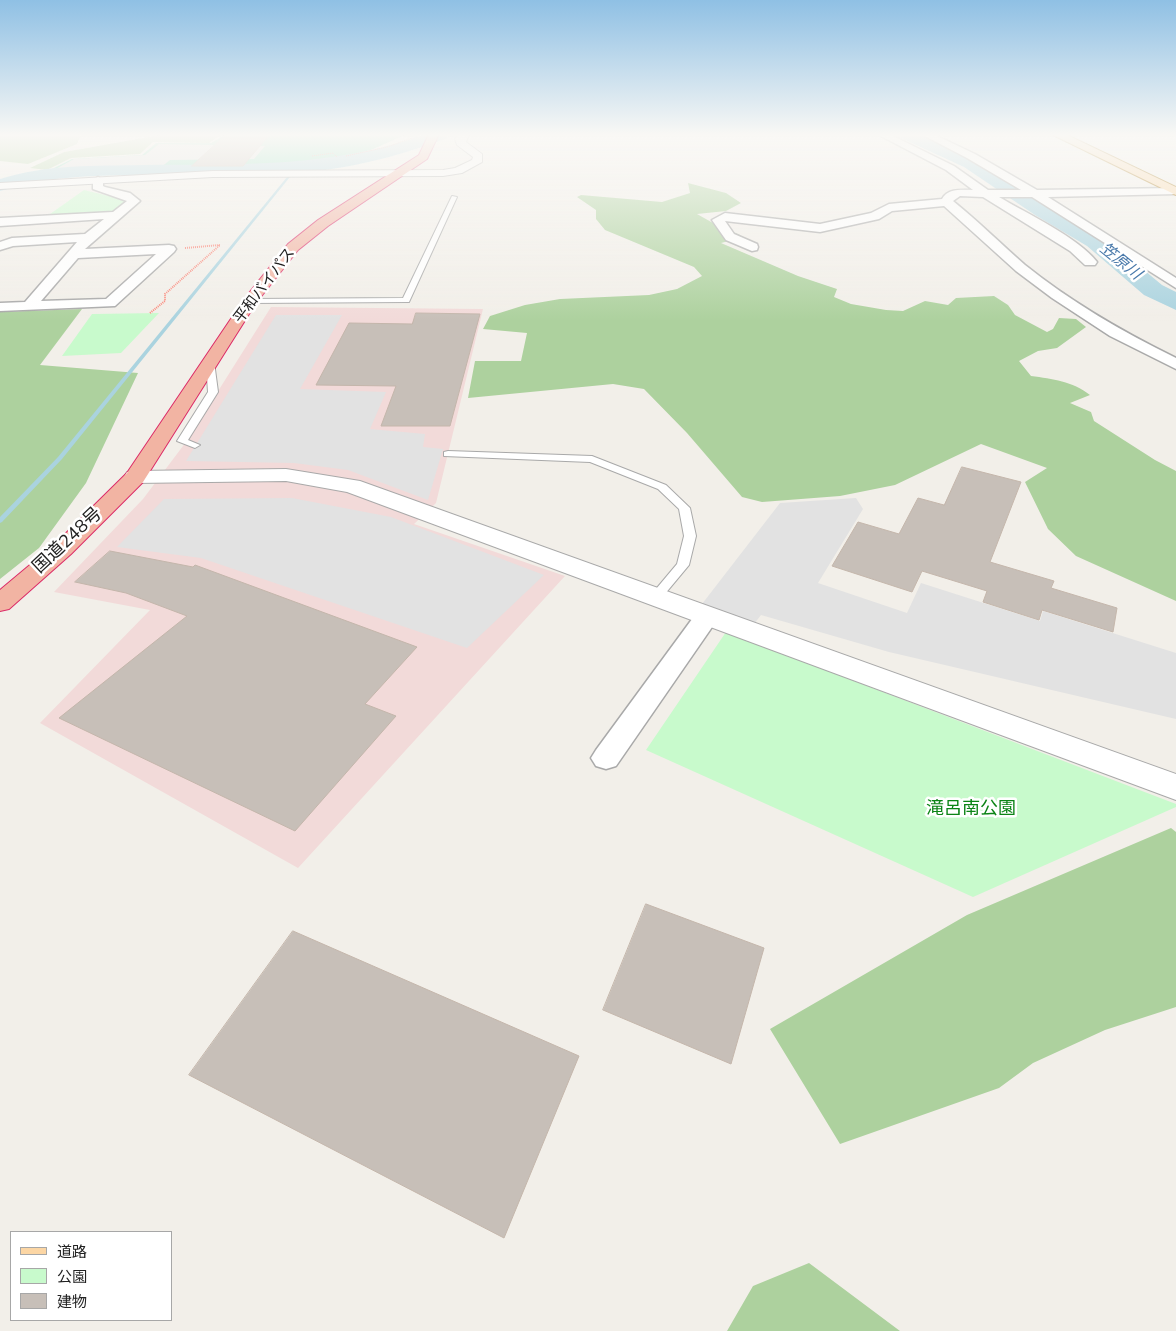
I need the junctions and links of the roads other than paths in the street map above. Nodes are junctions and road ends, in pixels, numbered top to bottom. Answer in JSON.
{"nodes":[{"id":1,"x":129,"y":196,"type":"edge"},
{"id":2,"x":366,"y":196,"type":"edge"},
{"id":3,"x":949,"y":196,"type":"edge"},
{"id":4,"x":990,"y":196,"type":"edge"},
{"id":5,"x":1039,"y":196,"type":"edge"},
{"id":6,"x":454,"y":197,"type":"dead end"},
{"id":7,"x":947,"y":202,"type":"junction"},
{"id":8,"x":58,"y":206,"type":"dead end"},
{"id":9,"x":117,"y":215,"type":"junction"},
{"id":10,"x":39,"y":219,"type":"junction"},
{"id":11,"x":0,"y":222,"type":"edge"},
{"id":12,"x":88,"y":238,"type":"junction"},
{"id":13,"x":0,"y":246,"type":"edge"},
{"id":14,"x":752,"y":247,"type":"dead end"},
{"id":15,"x":74,"y":254,"type":"junction"},
{"id":16,"x":1090,"y":262,"type":"dead end"},
{"id":17,"x":1176,"y":284,"type":"edge"},
{"id":18,"x":250,"y":301,"type":"junction"},
{"id":19,"x":0,"y":307,"type":"edge"},
{"id":20,"x":28,"y":307,"type":"junction"},
{"id":21,"x":210,"y":362,"type":"junction"},
{"id":22,"x":1176,"y":364,"type":"edge"},
{"id":23,"x":195,"y":446,"type":"dead end"},
{"id":24,"x":448,"y":454,"type":"dead end"},
{"id":25,"x":134,"y":477,"type":"junction"},
{"id":26,"x":655,"y":598,"type":"junction"},
{"id":27,"x":0,"y":603,"type":"edge"},
{"id":28,"x":707,"y":617,"type":"junction"},
{"id":29,"x":606,"y":758,"type":"dead end"},
{"id":30,"x":1176,"y":787,"type":"edge"}],
"edges":[{"from":1,"to":9,"type":"street"},
{"from":2,"to":18,"type":"highway","name":"平和バイパス"},
{"from":3,"to":7,"type":"street"},
{"from":4,"to":16,"type":"street"},
{"from":5,"to":17,"type":"street"},
{"from":6,"to":18,"type":"lane"},
{"from":7,"to":14,"type":"street"},
{"from":7,"to":22,"type":"street"},
{"from":8,"to":10,"type":"street"},
{"from":9,"to":10,"type":"street"},
{"from":9,"to":12,"type":"street"},
{"from":10,"to":11,"type":"street"},
{"from":12,"to":13,"type":"street"},
{"from":12,"to":15,"type":"street"},
{"from":15,"to":20,"type":"street"},
{"from":15,"to":20,"type":"street"},
{"from":18,"to":21,"type":"highway","name":"平和バイパス"},
{"from":19,"to":20,"type":"street"},
{"from":21,"to":23,"type":"lane"},
{"from":21,"to":25,"type":"highway","name":"平和バイパス"},
{"from":24,"to":26,"type":"lane"},
{"from":25,"to":26,"type":"street"},
{"from":25,"to":27,"type":"highway","name":"国道248号"},
{"from":26,"to":28,"type":"street"},
{"from":28,"to":29,"type":"street"},
{"from":28,"to":30,"type":"street"}]}
